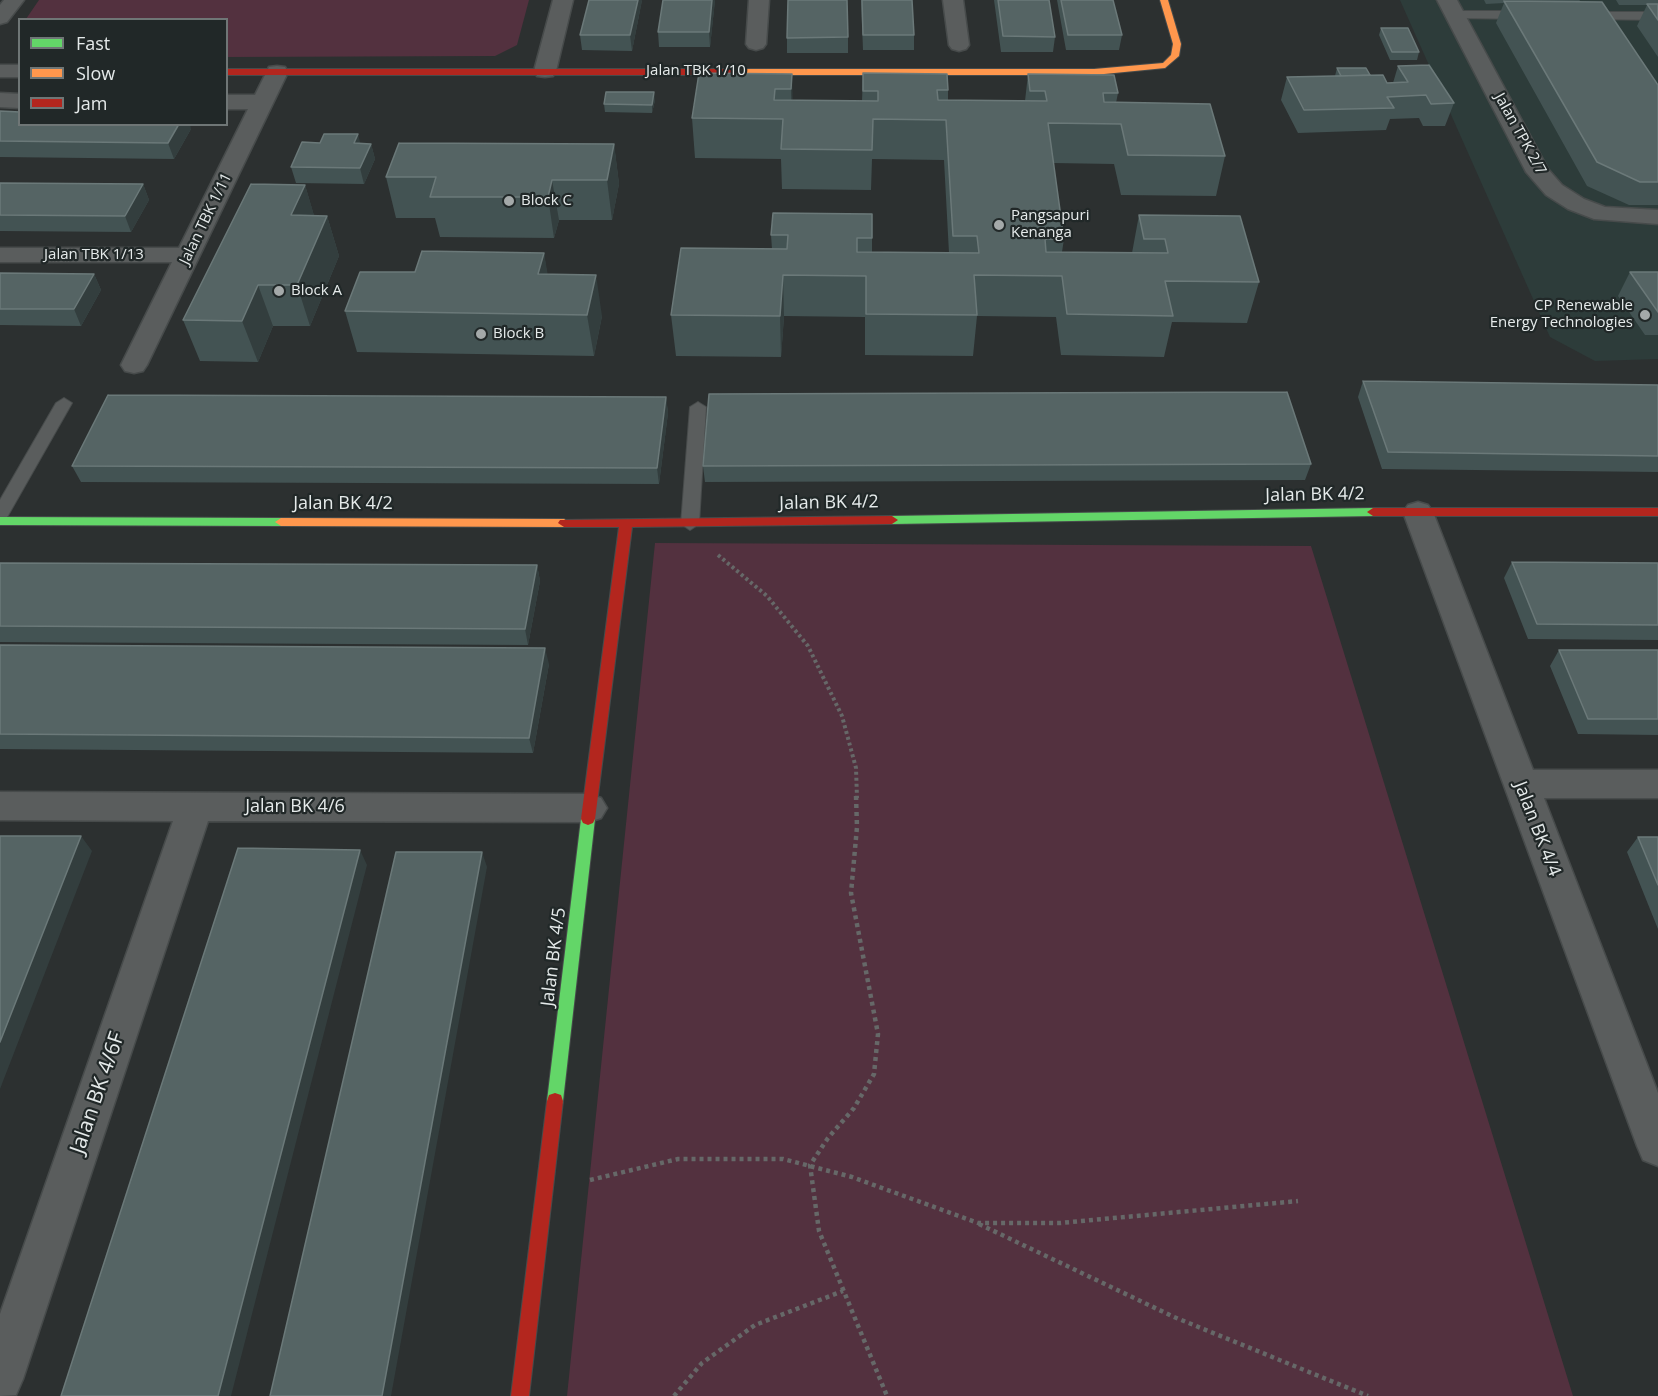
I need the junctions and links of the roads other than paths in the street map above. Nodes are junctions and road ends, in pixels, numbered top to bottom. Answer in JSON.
{"nodes":[{"id":1,"x":14,"y":0,"type":"edge"},
{"id":2,"x":563,"y":0,"type":"edge"},
{"id":3,"x":759,"y":0,"type":"edge"},
{"id":4,"x":953,"y":0,"type":"edge"},
{"id":5,"x":1164,"y":0,"type":"edge"},
{"id":6,"x":1593,"y":0,"type":"edge"},
{"id":7,"x":1451,"y":7,"type":"edge"},
{"id":8,"x":1535,"y":15,"type":"edge"},
{"id":9,"x":1569,"y":16,"type":"edge"},
{"id":10,"x":1658,"y":16,"type":"edge"},
{"id":11,"x":0,"y":18,"type":"edge"},
{"id":12,"x":1606,"y":21,"type":"junction"},
{"id":13,"x":756,"y":44,"type":"dead end"},
{"id":14,"x":958,"y":45,"type":"dead end"},
{"id":15,"x":0,"y":71,"type":"edge"},
{"id":16,"x":18,"y":71,"type":"edge"},
{"id":17,"x":545,"y":71,"type":"junction"},
{"id":18,"x":228,"y":72,"type":"edge"},
{"id":19,"x":277,"y":72,"type":"junction"},
{"id":20,"x":0,"y":100,"type":"edge"},
{"id":21,"x":18,"y":101,"type":"edge"},
{"id":22,"x":228,"y":102,"type":"edge"},
{"id":23,"x":262,"y":102,"type":"junction"},
{"id":24,"x":1647,"y":217,"type":"edge"},
{"id":25,"x":0,"y":255,"type":"edge"},
{"id":26,"x":188,"y":255,"type":"junction"},
{"id":27,"x":134,"y":364,"type":"dead end"},
{"id":28,"x":64,"y":403,"type":"dead end"},
{"id":29,"x":698,"y":407,"type":"dead end"},
{"id":30,"x":1418,"y":512,"type":"junction"},
{"id":31,"x":1658,"y":513,"type":"edge"},
{"id":32,"x":0,"y":514,"type":"edge"},
{"id":33,"x":0,"y":521,"type":"edge"},
{"id":34,"x":626,"y":522,"type":"junction"},
{"id":35,"x":690,"y":524,"type":"junction"},
{"id":36,"x":1520,"y":784,"type":"junction"},
{"id":37,"x":1658,"y":784,"type":"edge"},
{"id":38,"x":0,"y":806,"type":"edge"},
{"id":39,"x":196,"y":806,"type":"junction"},
{"id":40,"x":589,"y":808,"type":"junction"},
{"id":41,"x":1658,"y":1146,"type":"edge"},
{"id":42,"x":0,"y":1379,"type":"edge"},
{"id":43,"x":520,"y":1396,"type":"edge"}],
"edges":[{"from":1,"to":11,"type":"street"},
{"from":2,"to":17,"type":"street"},
{"from":3,"to":13,"type":"street"},
{"from":4,"to":14,"type":"street"},
{"from":5,"to":17,"type":"street","name":"Jalan TBK 1/10"},
{"from":6,"to":12,"type":"lane"},
{"from":7,"to":8,"type":"lane"},
{"from":7,"to":24,"type":"street","name":"Jalan TPK 2/7"},
{"from":9,"to":12,"type":"lane"},
{"from":10,"to":12,"type":"lane"},
{"from":15,"to":16,"type":"street"},
{"from":17,"to":19,"type":"street","name":"Jalan TBK 1/10"},
{"from":18,"to":19,"type":"street","name":"Jalan TBK 1/10"},
{"from":19,"to":23,"type":"street","name":"Jalan TBK 1/11"},
{"from":20,"to":21,"type":"street"},
{"from":22,"to":23,"type":"street"},
{"from":23,"to":26,"type":"street","name":"Jalan TBK 1/11"},
{"from":25,"to":26,"type":"street","name":"Jalan TBK 1/13"},
{"from":26,"to":27,"type":"street","name":"Jalan TBK 1/11"},
{"from":28,"to":32,"type":"lane"},
{"from":29,"to":35,"type":"lane"},
{"from":30,"to":31,"type":"street","name":"Jalan BK 4/2"},
{"from":30,"to":35,"type":"street","name":"Jalan BK 4/2"},
{"from":30,"to":36,"type":"street","name":"Jalan BK 4/4"},
{"from":33,"to":34,"type":"street","name":"Jalan BK 4/2"},
{"from":34,"to":35,"type":"street","name":"Jalan BK 4/2"},
{"from":34,"to":40,"type":"street","name":"Jalan BK 4/5"},
{"from":36,"to":37,"type":"street"},
{"from":36,"to":41,"type":"street","name":"Jalan BK 4/4"},
{"from":38,"to":39,"type":"street","name":"Jalan BK 4/6"},
{"from":39,"to":40,"type":"street","name":"Jalan BK 4/6"},
{"from":39,"to":42,"type":"street","name":"Jalan BK 4/6F"},
{"from":40,"to":43,"type":"street","name":"Jalan BK 4/5"}]}
